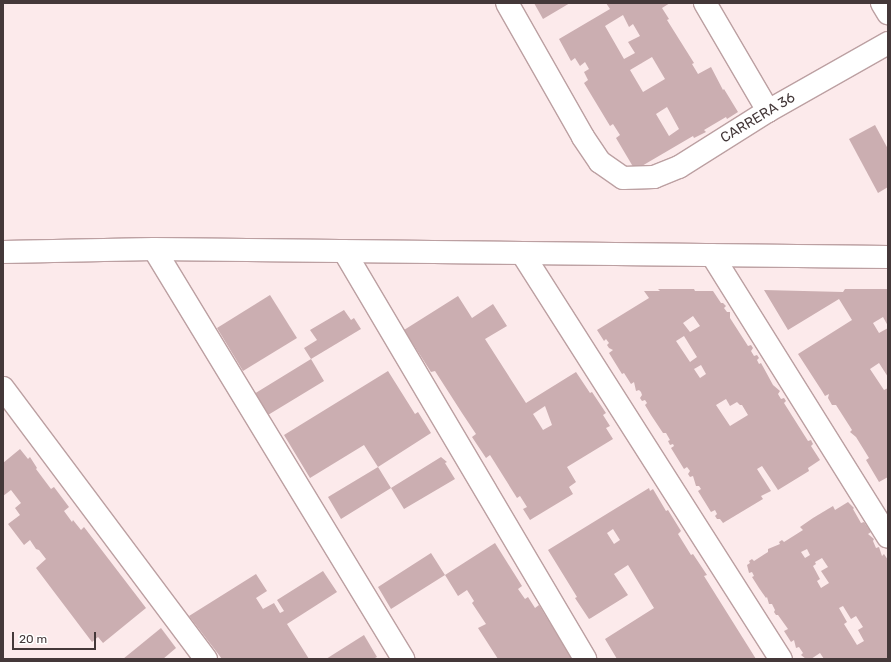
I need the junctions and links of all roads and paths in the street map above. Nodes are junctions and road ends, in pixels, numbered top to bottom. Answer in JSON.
{"nodes":[{"id":1,"x":507,"y":3,"type":"edge"},
{"id":2,"x":705,"y":3,"type":"edge"},
{"id":3,"x":882,"y":3,"type":"edge"},
{"id":4,"x":888,"y":13,"type":"edge"},
{"id":5,"x":888,"y":43,"type":"edge"},
{"id":6,"x":768,"y":110,"type":"junction"},
{"id":7,"x":154,"y":249,"type":"junction"},
{"id":8,"x":344,"y":251,"type":"junction"},
{"id":9,"x":3,"y":252,"type":"edge"},
{"id":10,"x":522,"y":253,"type":"junction"},
{"id":11,"x":712,"y":255,"type":"junction"},
{"id":12,"x":888,"y":257,"type":"edge"},
{"id":13,"x":3,"y":388,"type":"edge"},
{"id":14,"x":888,"y":537,"type":"edge"},
{"id":15,"x":206,"y":659,"type":"edge"},
{"id":16,"x":403,"y":659,"type":"edge"},
{"id":17,"x":585,"y":659,"type":"edge"},
{"id":18,"x":782,"y":659,"type":"edge"}],
"edges":[{"from":1,"to":6,"type":"street","name":"CARRERA 36"},
{"from":2,"to":6,"type":"street"},
{"from":3,"to":4,"type":"street"},
{"from":5,"to":6,"type":"street","name":"CARRERA 36"},
{"from":7,"to":8,"type":"street"},
{"from":7,"to":9,"type":"street"},
{"from":7,"to":16,"type":"street"},
{"from":8,"to":10,"type":"street"},
{"from":8,"to":17,"type":"street"},
{"from":10,"to":11,"type":"street"},
{"from":10,"to":18,"type":"street"},
{"from":11,"to":12,"type":"street"},
{"from":11,"to":14,"type":"street"},
{"from":13,"to":15,"type":"street"}]}
